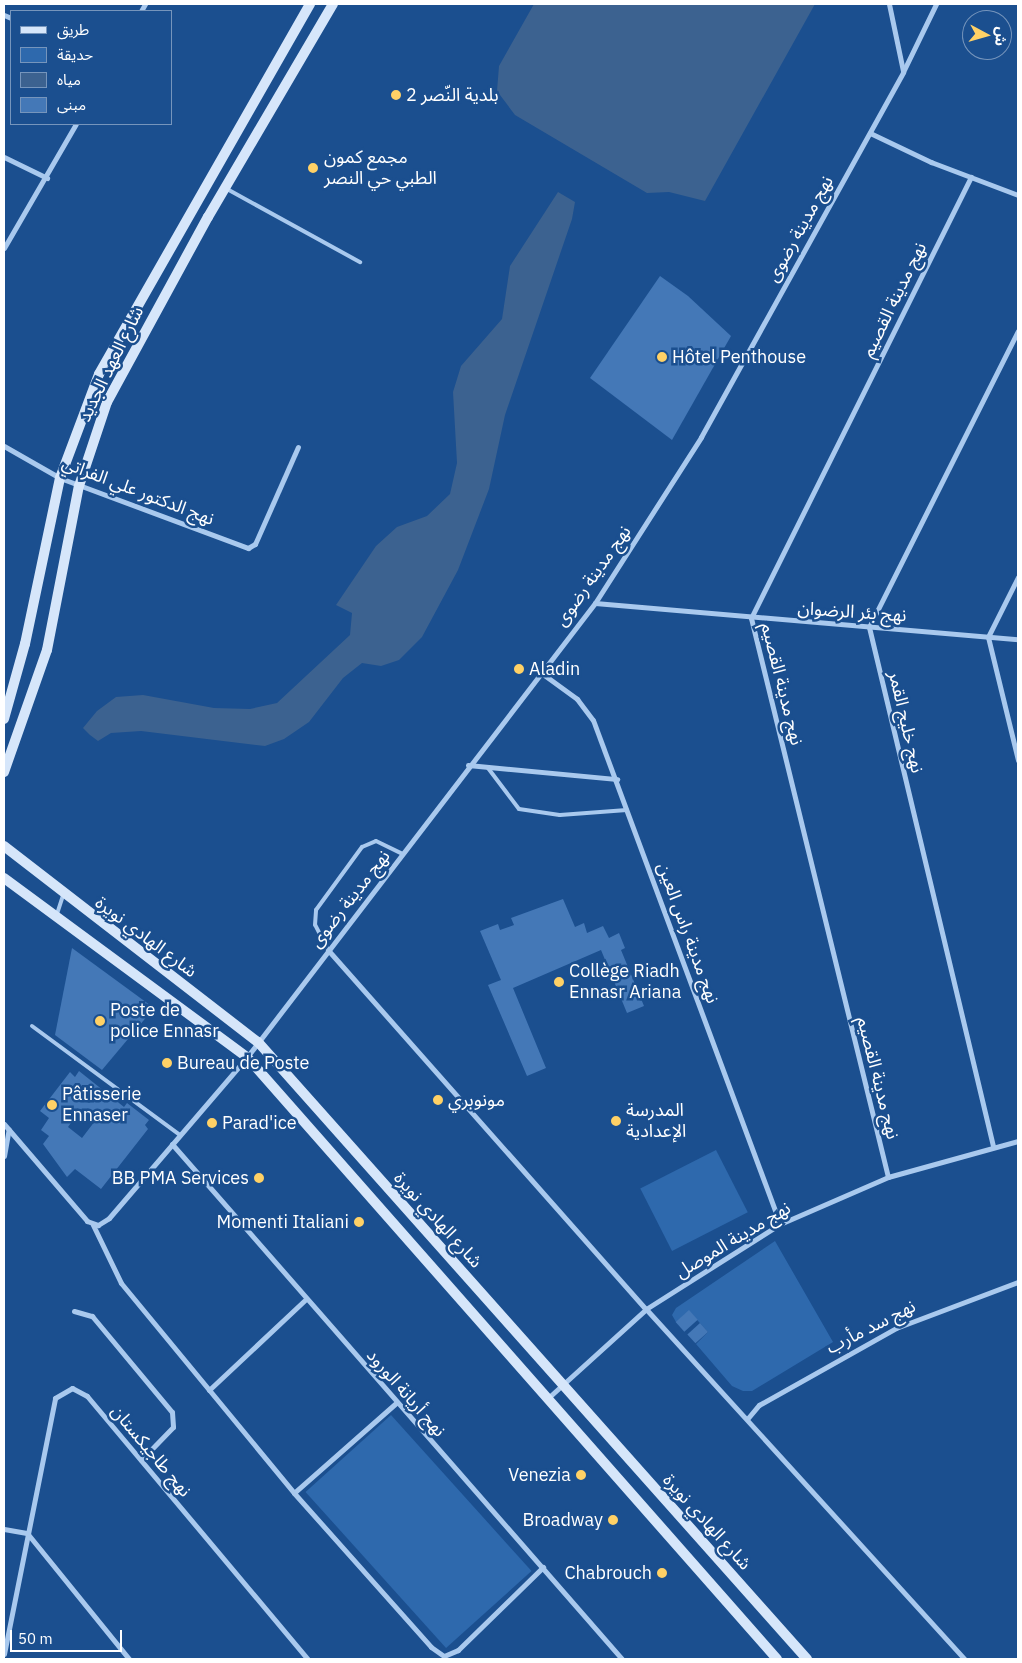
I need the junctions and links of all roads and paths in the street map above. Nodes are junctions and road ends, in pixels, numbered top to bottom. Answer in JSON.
{"nodes":[{"id":1,"x":310,"y":4,"type":"edge"},
{"id":2,"x":333,"y":4,"type":"edge"},
{"id":3,"x":889,"y":4,"type":"edge"},
{"id":4,"x":936,"y":4,"type":"edge"},
{"id":5,"x":903,"y":72,"type":"junction"},
{"id":6,"x":75,"y":125,"type":"edge"},
{"id":7,"x":870,"y":133,"type":"junction"},
{"id":8,"x":4,"y":157,"type":"edge"},
{"id":9,"x":971,"y":177,"type":"junction"},
{"id":10,"x":47,"y":178,"type":"junction"},
{"id":11,"x":225,"y":188,"type":"junction"},
{"id":12,"x":1018,"y":195,"type":"edge"},
{"id":13,"x":4,"y":248,"type":"edge"},
{"id":14,"x":360,"y":262,"type":"dead end"},
{"id":15,"x":1018,"y":331,"type":"edge"},
{"id":16,"x":4,"y":446,"type":"edge"},
{"id":17,"x":298,"y":447,"type":"dead end"},
{"id":18,"x":60,"y":478,"type":"junction"},
{"id":19,"x":79,"y":486,"type":"junction"},
{"id":20,"x":1018,"y":576,"type":"edge"},
{"id":21,"x":595,"y":603,"type":"junction"},
{"id":22,"x":752,"y":618,"type":"junction"},
{"id":23,"x":870,"y":628,"type":"junction"},
{"id":24,"x":988,"y":637,"type":"junction"},
{"id":25,"x":1018,"y":639,"type":"edge"},
{"id":26,"x":540,"y":672,"type":"junction"},
{"id":27,"x":7,"y":702,"type":"edge"},
{"id":28,"x":4,"y":719,"type":"edge"},
{"id":29,"x":1018,"y":760,"type":"edge"},
{"id":30,"x":468,"y":766,"type":"junction"},
{"id":31,"x":488,"y":768,"type":"junction"},
{"id":32,"x":4,"y":772,"type":"edge"},
{"id":33,"x":617,"y":779,"type":"junction"},
{"id":34,"x":628,"y":810,"type":"junction"},
{"id":35,"x":4,"y":846,"type":"edge"},
{"id":36,"x":403,"y":854,"type":"junction"},
{"id":37,"x":4,"y":878,"type":"edge"},
{"id":38,"x":63,"y":895,"type":"junction"},
{"id":39,"x":56,"y":916,"type":"junction"},
{"id":40,"x":328,"y":950,"type":"junction"},
{"id":41,"x":32,"y":1026,"type":"dead end"},
{"id":42,"x":258,"y":1042,"type":"junction"},
{"id":43,"x":247,"y":1057,"type":"junction"},
{"id":44,"x":4,"y":1124,"type":"edge"},
{"id":45,"x":9,"y":1129,"type":"junction"},
{"id":46,"x":180,"y":1135,"type":"junction"},
{"id":47,"x":1018,"y":1141,"type":"edge"},
{"id":48,"x":172,"y":1144,"type":"junction"},
{"id":49,"x":993,"y":1146,"type":"junction"},
{"id":50,"x":4,"y":1156,"type":"edge"},
{"id":51,"x":888,"y":1177,"type":"junction"},
{"id":52,"x":93,"y":1224,"type":"junction"},
{"id":53,"x":780,"y":1224,"type":"junction"},
{"id":54,"x":1018,"y":1282,"type":"edge"},
{"id":55,"x":306,"y":1299,"type":"junction"},
{"id":56,"x":646,"y":1309,"type":"junction"},
{"id":57,"x":74,"y":1311,"type":"dead end"},
{"id":58,"x":564,"y":1385,"type":"junction"},
{"id":59,"x":209,"y":1390,"type":"junction"},
{"id":60,"x":548,"y":1398,"type":"junction"},
{"id":61,"x":396,"y":1403,"type":"junction"},
{"id":62,"x":748,"y":1418,"type":"junction"},
{"id":63,"x":141,"y":1460,"type":"junction"},
{"id":64,"x":294,"y":1493,"type":"junction"},
{"id":65,"x":4,"y":1529,"type":"edge"},
{"id":66,"x":27,"y":1533,"type":"junction"},
{"id":67,"x":543,"y":1567,"type":"junction"},
{"id":68,"x":4,"y":1654,"type":"edge"},
{"id":69,"x":129,"y":1659,"type":"edge"},
{"id":70,"x":308,"y":1659,"type":"edge"},
{"id":71,"x":622,"y":1659,"type":"edge"},
{"id":72,"x":777,"y":1659,"type":"edge"},
{"id":73,"x":807,"y":1659,"type":"edge"},
{"id":74,"x":965,"y":1659,"type":"edge"}],
"edges":[{"from":1,"to":18,"type":"main road","name":"شارع العهد الجديد"},
{"from":2,"to":11,"type":"main road","name":"شارع العهد الجديد"},
{"from":3,"to":5,"type":"street"},
{"from":4,"to":5,"type":"street","name":"نهج مدينة رضوى"},
{"from":5,"to":7,"type":"street","name":"نهج مدينة رضوى"},
{"from":6,"to":10,"type":"street"},
{"from":7,"to":9,"type":"street"},
{"from":7,"to":21,"type":"street","name":"نهج مدينة رضوى"},
{"from":8,"to":10,"type":"street"},
{"from":9,"to":12,"type":"street"},
{"from":9,"to":22,"type":"street","name":"نهج مدينة القصيم"},
{"from":10,"to":13,"type":"street"},
{"from":11,"to":14,"type":"lane"},
{"from":11,"to":19,"type":"main road","name":"شارع العهد الجديد"},
{"from":15,"to":23,"type":"street"},
{"from":16,"to":18,"type":"street","name":"نهج الدكتور علي الفراتي"},
{"from":17,"to":19,"type":"street","name":"نهج الدكتور علي الفراتي"},
{"from":18,"to":19,"type":"street","name":"نهج الدكتور علي الفراتي"},
{"from":18,"to":27,"type":"main road","name":"شارع العهد الجديد"},
{"from":19,"to":32,"type":"main road","name":"شارع العهد الجديد"},
{"from":20,"to":24,"type":"street"},
{"from":21,"to":22,"type":"street","name":"نهج بئر الرضوان"},
{"from":21,"to":26,"type":"street","name":"نهج مدينة رضوى"},
{"from":22,"to":23,"type":"street","name":"نهج بئر الرضوان"},
{"from":22,"to":51,"type":"street","name":"نهج مدينة القصيم"},
{"from":23,"to":24,"type":"street","name":"نهج بئر الرضوان"},
{"from":23,"to":49,"type":"street","name":"نهج خليج القمر"},
{"from":24,"to":25,"type":"street","name":"نهج بئر الرضوان"},
{"from":24,"to":29,"type":"street"},
{"from":26,"to":30,"type":"street","name":"نهج مدينة رضوى"},
{"from":26,"to":33,"type":"street","name":"نهج مدينة راس العين"},
{"from":27,"to":28,"type":"main road","name":"شارع العهد الجديد"},
{"from":30,"to":31,"type":"street"},
{"from":30,"to":36,"type":"street","name":"نهج مدينة رضوى"},
{"from":31,"to":33,"type":"street"},
{"from":31,"to":34,"type":"lane"},
{"from":33,"to":34,"type":"street","name":"نهج مدينة راس العين"},
{"from":34,"to":53,"type":"street","name":"نهج مدينة راس العين"},
{"from":35,"to":38,"type":"main road","name":"شارع الهادي نويرة"},
{"from":36,"to":40,"type":"street","name":"نهج مدينة رضوى"},
{"from":36,"to":40,"type":"lane"},
{"from":37,"to":39,"type":"main road","name":"شارع الهادي نويرة"},
{"from":38,"to":39,"type":"lane"},
{"from":38,"to":42,"type":"main road","name":"شارع الهادي نويرة"},
{"from":39,"to":43,"type":"main road","name":"شارع الهادي نويرة"},
{"from":40,"to":42,"type":"street","name":"نهج مدينة رضوى"},
{"from":40,"to":56,"type":"street"},
{"from":41,"to":46,"type":"lane"},
{"from":42,"to":43,"type":"street","name":"نهج مدينة رضوى"},
{"from":42,"to":58,"type":"main road","name":"شارع الهادي نويرة"},
{"from":43,"to":46,"type":"street"},
{"from":43,"to":60,"type":"main road","name":"شارع الهادي نويرة"},
{"from":44,"to":45,"type":"street"},
{"from":45,"to":50,"type":"street"},
{"from":45,"to":52,"type":"street"},
{"from":46,"to":48,"type":"street"},
{"from":47,"to":49,"type":"street","name":"نهج مدينة الموصل"},
{"from":48,"to":52,"type":"street"},
{"from":48,"to":55,"type":"street","name":"نهج أريانة الورود"},
{"from":49,"to":51,"type":"street","name":"نهج مدينة الموصل"},
{"from":51,"to":53,"type":"street","name":"نهج مدينة الموصل"},
{"from":52,"to":59,"type":"street"},
{"from":53,"to":56,"type":"street","name":"نهج مدينة الموصل"},
{"from":54,"to":62,"type":"street","name":"نهج سد مأرب"},
{"from":55,"to":59,"type":"street"},
{"from":55,"to":61,"type":"street","name":"نهج أريانة الورود"},
{"from":56,"to":58,"type":"street","name":"نهج مدينة الموصل"},
{"from":56,"to":62,"type":"street"},
{"from":57,"to":63,"type":"street"},
{"from":58,"to":60,"type":"street","name":"نهج مدينة الموصل"},
{"from":58,"to":73,"type":"main road","name":"شارع الهادي نويرة"},
{"from":59,"to":64,"type":"street"},
{"from":60,"to":72,"type":"main road","name":"شارع الهادي نويرة"},
{"from":61,"to":64,"type":"street"},
{"from":61,"to":67,"type":"street","name":"نهج أريانة الورود"},
{"from":62,"to":74,"type":"street"},
{"from":63,"to":66,"type":"street","name":"نهج طاجيكستان"},
{"from":63,"to":70,"type":"street","name":"نهج طاجيكستان"},
{"from":64,"to":67,"type":"street"},
{"from":65,"to":66,"type":"street"},
{"from":66,"to":68,"type":"street","name":"نهج طاجيكستان"},
{"from":66,"to":69,"type":"street"},
{"from":67,"to":71,"type":"street","name":"نهج أريانة الورود"}]}
